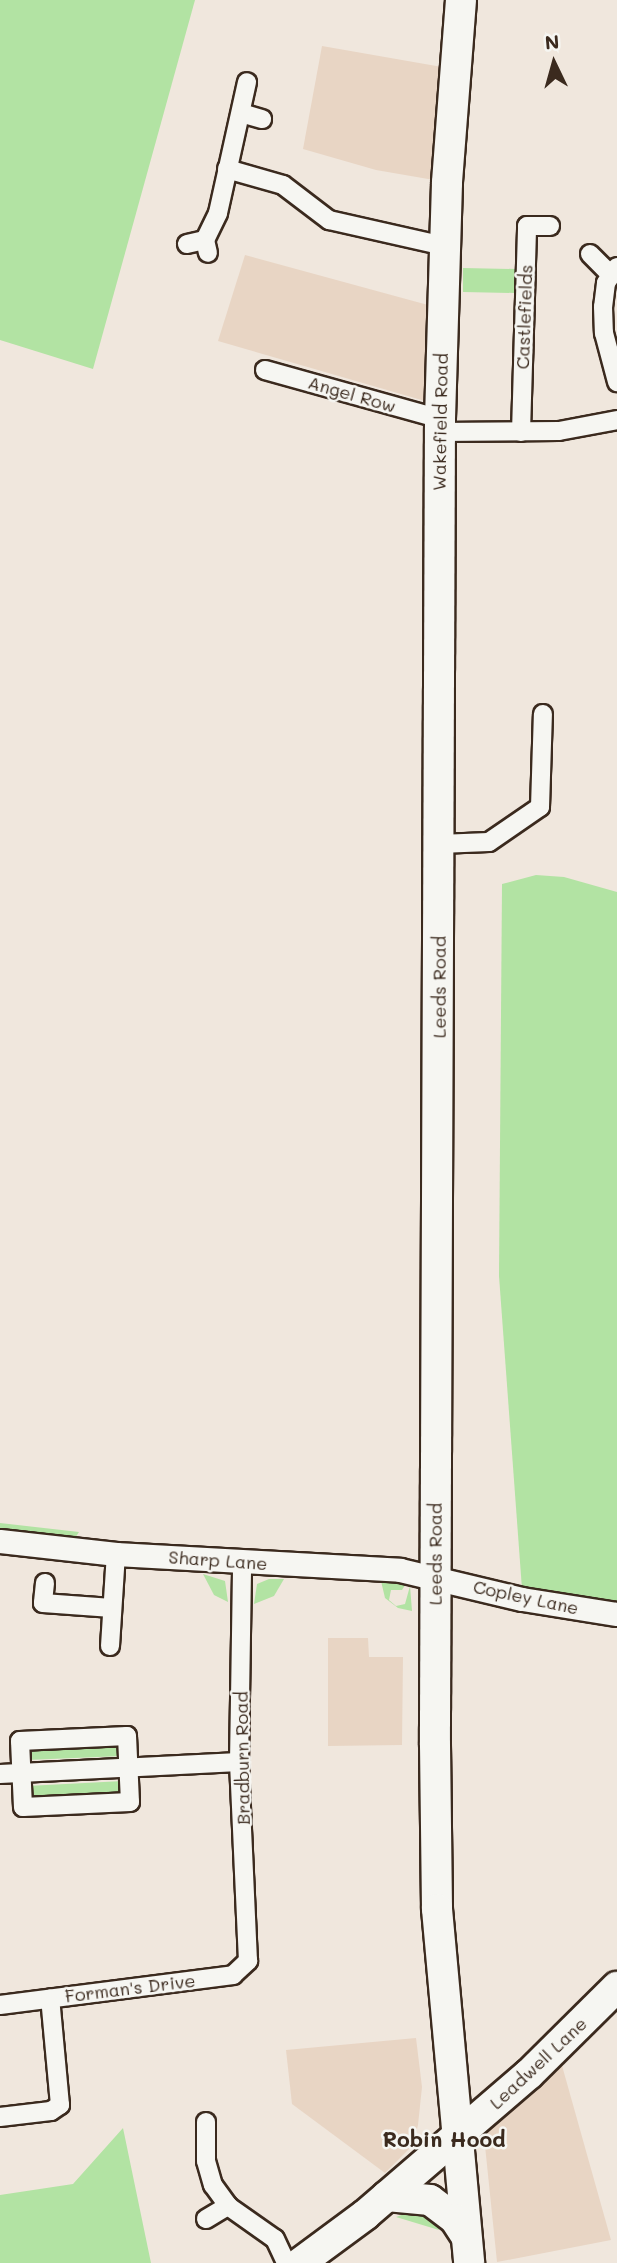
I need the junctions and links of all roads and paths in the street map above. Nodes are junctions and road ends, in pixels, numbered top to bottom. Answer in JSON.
{"nodes":[{"id":1,"x":461,"y":0,"type":"edge"},
{"id":2,"x":247,"y":82,"type":"dead end"},
{"id":3,"x":242,"y":113,"type":"junction"},
{"id":4,"x":262,"y":119,"type":"dead end"},
{"id":5,"x":227,"y":169,"type":"junction"},
{"id":6,"x":550,"y":226,"type":"dead end"},
{"id":7,"x":200,"y":245,"type":"dead end"},
{"id":8,"x":444,"y":246,"type":"junction"},
{"id":9,"x":590,"y":254,"type":"dead end"},
{"id":10,"x":613,"y":270,"type":"edge"},
{"id":11,"x":265,"y":370,"type":"dead end"},
{"id":12,"x":617,"y":382,"type":"edge"},
{"id":13,"x":617,"y":420,"type":"edge"},
{"id":14,"x":440,"y":426,"type":"junction"},
{"id":15,"x":521,"y":432,"type":"junction"},
{"id":16,"x":543,"y":714,"type":"dead end"},
{"id":17,"x":439,"y":844,"type":"junction"},
{"id":18,"x":0,"y":1541,"type":"edge"},
{"id":19,"x":116,"y":1553,"type":"junction"},
{"id":20,"x":242,"y":1562,"type":"junction"},
{"id":21,"x":435,"y":1576,"type":"junction"},
{"id":22,"x":44,"y":1583,"type":"dead end"},
{"id":23,"x":113,"y":1608,"type":"junction"},
{"id":24,"x":617,"y":1614,"type":"edge"},
{"id":25,"x":110,"y":1646,"type":"dead end"},
{"id":26,"x":239,"y":1762,"type":"junction"},
{"id":27,"x":129,"y":1768,"type":"junction"},
{"id":28,"x":21,"y":1773,"type":"junction"},
{"id":29,"x":0,"y":1774,"type":"edge"},
{"id":30,"x":249,"y":1954,"type":"joint"},
{"id":31,"x":617,"y":1987,"type":"edge"},
{"id":32,"x":50,"y":1998,"type":"junction"},
{"id":33,"x":0,"y":2004,"type":"edge"},
{"id":34,"x":451,"y":2070,"type":"junction"},
{"id":35,"x":512,"y":2089,"type":"junction"},
{"id":36,"x":0,"y":2117,"type":"edge"},
{"id":37,"x":206,"y":2122,"type":"dead end"},
{"id":38,"x":457,"y":2137,"type":"junction"},
{"id":39,"x":387,"y":2196,"type":"junction"},
{"id":40,"x":228,"y":2206,"type":"junction"},
{"id":41,"x":206,"y":2219,"type":"dead end"},
{"id":42,"x":468,"y":2250,"type":"edge"},
{"id":43,"x":286,"y":2263,"type":"edge"},
{"id":44,"x":300,"y":2263,"type":"edge"}],
"edges":[{"from":1,"to":8,"type":"main road","name":"Wakefield Road"},
{"from":2,"to":3,"type":"street"},
{"from":3,"to":4,"type":"street"},
{"from":3,"to":5,"type":"street"},
{"from":5,"to":7,"type":"street"},
{"from":5,"to":8,"type":"street"},
{"from":6,"to":15,"type":"street","name":"Castlefields"},
{"from":8,"to":14,"type":"main road","name":"Wakefield Road"},
{"from":9,"to":10,"type":"street"},
{"from":10,"to":12,"type":"street"},
{"from":11,"to":14,"type":"street","name":"Angel Row"},
{"from":13,"to":15,"type":"street"},
{"from":14,"to":15,"type":"street"},
{"from":14,"to":17,"type":"main road","name":"Wakefield Road"},
{"from":16,"to":17,"type":"street"},
{"from":17,"to":21,"type":"main road","name":"Leeds Road"},
{"from":18,"to":19,"type":"street","name":"Sharp Lane"},
{"from":19,"to":20,"type":"street","name":"Sharp Lane"},
{"from":19,"to":23,"type":"street"},
{"from":20,"to":21,"type":"street","name":"Sharp Lane"},
{"from":20,"to":26,"type":"street","name":"Bradburn Road"},
{"from":21,"to":24,"type":"street","name":"Copley Lane"},
{"from":21,"to":34,"type":"main road","name":"Leeds Road"},
{"from":22,"to":23,"type":"street"},
{"from":23,"to":25,"type":"street"},
{"from":26,"to":27,"type":"street"},
{"from":26,"to":30,"type":"street","name":"Bradburn Road"},
{"from":27,"to":28,"type":"street"},
{"from":27,"to":28,"type":"street"},
{"from":27,"to":28,"type":"street"},
{"from":28,"to":29,"type":"street"},
{"from":30,"to":32,"type":"street","name":"Forman's Drive"},
{"from":31,"to":35,"type":"main road","name":"Leadwell Lane"},
{"from":32,"to":33,"type":"street","name":"Forman's Drive"},
{"from":32,"to":36,"type":"street"},
{"from":34,"to":35,"type":"main road"},
{"from":34,"to":38,"type":"main road","name":"Leeds Road"},
{"from":35,"to":38,"type":"main road","name":"Leadwell Lane"},
{"from":37,"to":40,"type":"street"},
{"from":38,"to":39,"type":"main road","name":"Leadwell Lane"},
{"from":38,"to":42,"type":"main road","name":"Leeds Road"},
{"from":39,"to":42,"type":"main road"},
{"from":39,"to":44,"type":"main road","name":"Leadwell Lane"},
{"from":40,"to":41,"type":"street"},
{"from":40,"to":43,"type":"street"}]}
